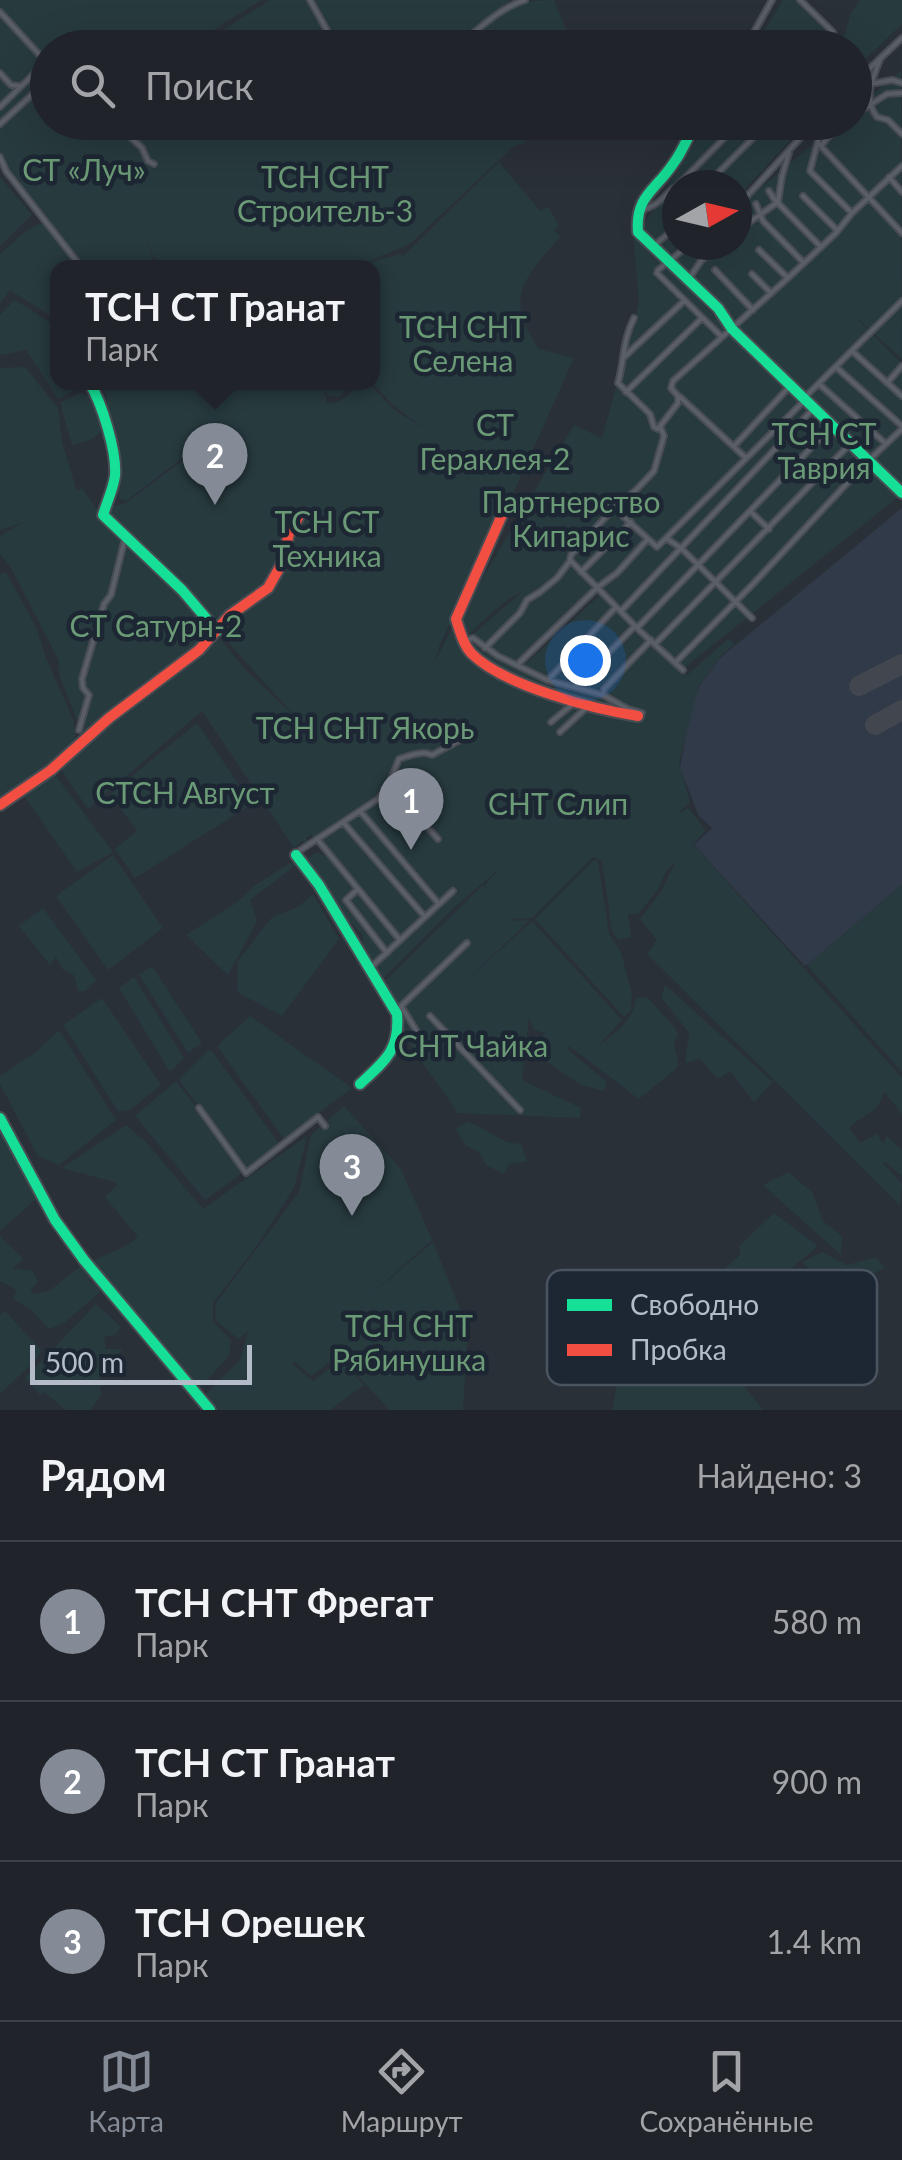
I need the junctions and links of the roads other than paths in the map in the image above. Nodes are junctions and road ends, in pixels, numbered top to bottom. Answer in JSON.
{"nodes":[{"id":1,"x":310,"y":0,"type":"edge"},
{"id":2,"x":525,"y":0,"type":"edge"},
{"id":3,"x":772,"y":0,"type":"edge"},
{"id":4,"x":800,"y":0,"type":"edge"},
{"id":5,"x":0,"y":12,"type":"edge"},
{"id":6,"x":327,"y":30,"type":"edge"},
{"id":7,"x":478,"y":30,"type":"edge"},
{"id":8,"x":755,"y":30,"type":"edge"},
{"id":9,"x":831,"y":30,"type":"edge"},
{"id":10,"x":902,"y":38,"type":"edge"},
{"id":11,"x":30,"y":45,"type":"edge"},
{"id":12,"x":880,"y":60,"type":"junction"},
{"id":13,"x":872,"y":68,"type":"edge"},
{"id":14,"x":0,"y":72,"type":"edge"},
{"id":15,"x":30,"y":78,"type":"edge"},
{"id":16,"x":872,"y":80,"type":"edge"},
{"id":17,"x":872,"y":83,"type":"edge"},
{"id":18,"x":902,"y":84,"type":"edge"},
{"id":19,"x":22,"y":86,"type":"junction"},
{"id":20,"x":902,"y":93,"type":"edge"},
{"id":21,"x":30,"y":96,"type":"edge"},
{"id":22,"x":872,"y":103,"type":"edge"},
{"id":23,"x":0,"y":107,"type":"edge"},
{"id":24,"x":872,"y":110,"type":"edge"},
{"id":25,"x":0,"y":124,"type":"edge"},
{"id":26,"x":902,"y":134,"type":"edge"},
{"id":27,"x":134,"y":140,"type":"edge"},
{"id":28,"x":686,"y":140,"type":"edge"},
{"id":29,"x":722,"y":140,"type":"edge"},
{"id":30,"x":751,"y":140,"type":"edge"},
{"id":31,"x":797,"y":140,"type":"edge"},
{"id":32,"x":820,"y":140,"type":"edge"},
{"id":33,"x":824,"y":140,"type":"edge"},
{"id":34,"x":819,"y":145,"type":"junction"},
{"id":35,"x":789,"y":153,"type":"junction"},
{"id":36,"x":0,"y":158,"type":"edge"},
{"id":37,"x":154,"y":164,"type":"dead end"},
{"id":38,"x":902,"y":166,"type":"edge"},
{"id":39,"x":693,"y":170,"type":"edge"},
{"id":40,"x":721,"y":170,"type":"edge"},
{"id":41,"x":888,"y":177,"type":"junction"},
{"id":42,"x":752,"y":191,"type":"edge"},
{"id":43,"x":769,"y":191,"type":"dead end"},
{"id":44,"x":902,"y":192,"type":"edge"},
{"id":45,"x":803,"y":196,"type":"dead end"},
{"id":46,"x":868,"y":198,"type":"junction"},
{"id":47,"x":662,"y":199,"type":"edge"},
{"id":48,"x":778,"y":202,"type":"junction"},
{"id":49,"x":756,"y":204,"type":"dead end"},
{"id":50,"x":852,"y":213,"type":"junction"},
{"id":51,"x":760,"y":216,"type":"junction"},
{"id":52,"x":637,"y":217,"type":"junction"},
{"id":53,"x":752,"y":221,"type":"edge"},
{"id":54,"x":837,"y":230,"type":"junction"},
{"id":55,"x":902,"y":233,"type":"edge"},
{"id":56,"x":662,"y":239,"type":"edge"},
{"id":57,"x":821,"y":247,"type":"junction"},
{"id":58,"x":656,"y":248,"type":"junction"},
{"id":59,"x":760,"y":250,"type":"dead end"},
{"id":60,"x":76,"y":260,"type":"edge"},
{"id":61,"x":671,"y":260,"type":"edge"},
{"id":62,"x":704,"y":260,"type":"edge"},
{"id":63,"x":668,"y":262,"type":"junction"},
{"id":64,"x":804,"y":263,"type":"junction"},
{"id":65,"x":715,"y":270,"type":"dead end"},
{"id":66,"x":752,"y":274,"type":"dead end"},
{"id":67,"x":788,"y":278,"type":"junction"},
{"id":68,"x":688,"y":280,"type":"junction"},
{"id":69,"x":771,"y":294,"type":"junction"},
{"id":70,"x":684,"y":301,"type":"junction"},
{"id":71,"x":902,"y":302,"type":"edge"},
{"id":72,"x":754,"y":310,"type":"junction"},
{"id":73,"x":634,"y":318,"type":"dead end"},
{"id":74,"x":702,"y":318,"type":"junction"},
{"id":75,"x":732,"y":329,"type":"junction"},
{"id":76,"x":722,"y":337,"type":"junction"},
{"id":77,"x":852,"y":350,"type":"junction"},
{"id":78,"x":623,"y":358,"type":"junction"},
{"id":79,"x":836,"y":367,"type":"junction"},
{"id":80,"x":901,"y":368,"type":"edge"},
{"id":81,"x":887,"y":383,"type":"junction"},
{"id":82,"x":819,"y":384,"type":"junction"},
{"id":83,"x":791,"y":386,"type":"junction"},
{"id":84,"x":94,"y":390,"type":"edge"},
{"id":85,"x":626,"y":392,"type":"junction"},
{"id":86,"x":678,"y":396,"type":"junction"},
{"id":87,"x":902,"y":396,"type":"edge"},
{"id":88,"x":808,"y":402,"type":"junction"},
{"id":89,"x":660,"y":425,"type":"junction"},
{"id":90,"x":832,"y":425,"type":"junction"},
{"id":91,"x":902,"y":428,"type":"edge"},
{"id":92,"x":851,"y":443,"type":"junction"},
{"id":93,"x":887,"y":445,"type":"junction"},
{"id":94,"x":735,"y":446,"type":"junction"},
{"id":95,"x":746,"y":458,"type":"junction"},
{"id":96,"x":869,"y":460,"type":"junction"},
{"id":97,"x":902,"y":493,"type":"edge"},
{"id":98,"x":604,"y":499,"type":"dead end"},
{"id":99,"x":506,"y":506,"type":"dead end"},
{"id":100,"x":614,"y":508,"type":"junction"},
{"id":101,"x":751,"y":512,"type":"junction"},
{"id":102,"x":298,"y":518,"type":"dead end"},
{"id":103,"x":631,"y":522,"type":"junction"},
{"id":104,"x":769,"y":529,"type":"junction"},
{"id":105,"x":125,"y":538,"type":"junction"},
{"id":106,"x":666,"y":538,"type":"junction"},
{"id":107,"x":648,"y":539,"type":"junction"},
{"id":108,"x":682,"y":549,"type":"junction"},
{"id":109,"x":570,"y":561,"type":"junction"},
{"id":110,"x":698,"y":566,"type":"junction"},
{"id":111,"x":582,"y":572,"type":"junction"},
{"id":112,"x":716,"y":582,"type":"junction"},
{"id":113,"x":598,"y":587,"type":"junction"},
{"id":114,"x":734,"y":601,"type":"junction"},
{"id":115,"x":618,"y":609,"type":"junction"},
{"id":116,"x":752,"y":618,"type":"dead end"},
{"id":117,"x":636,"y":627,"type":"junction"},
{"id":118,"x":217,"y":632,"type":"junction"},
{"id":119,"x":464,"y":641,"type":"junction"},
{"id":120,"x":653,"y":642,"type":"junction"},
{"id":121,"x":485,"y":648,"type":"junction"},
{"id":122,"x":674,"y":662,"type":"junction"},
{"id":123,"x":517,"y":665,"type":"junction"},
{"id":124,"x":683,"y":670,"type":"dead end"},
{"id":125,"x":547,"y":680,"type":"junction"},
{"id":126,"x":574,"y":688,"type":"junction"},
{"id":127,"x":603,"y":695,"type":"junction"},
{"id":128,"x":576,"y":702,"type":"junction"},
{"id":129,"x":589,"y":705,"type":"junction"},
{"id":130,"x":640,"y":714,"type":"joint"},
{"id":131,"x":551,"y":722,"type":"dead end"},
{"id":132,"x":79,"y":730,"type":"dead end"},
{"id":133,"x":560,"y":732,"type":"dead end"},
{"id":134,"x":464,"y":738,"type":"dead end"},
{"id":135,"x":389,"y":785,"type":"junction"},
{"id":136,"x":0,"y":805,"type":"edge"},
{"id":137,"x":360,"y":811,"type":"junction"},
{"id":138,"x":343,"y":822,"type":"junction"},
{"id":139,"x":317,"y":839,"type":"junction"},
{"id":140,"x":438,"y":839,"type":"dead end"},
{"id":141,"x":296,"y":854,"type":"joint"},
{"id":142,"x":358,"y":889,"type":"junction"},
{"id":143,"x":452,"y":891,"type":"dead end"},
{"id":144,"x":438,"y":904,"type":"junction"},
{"id":145,"x":424,"y":917,"type":"junction"},
{"id":146,"x":400,"y":940,"type":"junction"},
{"id":147,"x":467,"y":942,"type":"dead end"},
{"id":148,"x":386,"y":953,"type":"junction"},
{"id":149,"x":369,"y":969,"type":"junction"},
{"id":150,"x":399,"y":1010,"type":"junction"},
{"id":151,"x":430,"y":1016,"type":"dead end"},
{"id":152,"x":416,"y":1030,"type":"dead end"},
{"id":153,"x":360,"y":1084,"type":"dead end"},
{"id":154,"x":198,"y":1108,"type":"dead end"},
{"id":155,"x":520,"y":1110,"type":"dead end"},
{"id":156,"x":0,"y":1118,"type":"edge"},
{"id":157,"x":325,"y":1126,"type":"dead end"},
{"id":158,"x":210,"y":1410,"type":"edge"}],
"edges":[{"from":1,"to":6,"type":"street"},
{"from":2,"to":7,"type":"street"},
{"from":3,"to":8,"type":"street"},
{"from":4,"to":9,"type":"street"},
{"from":5,"to":11,"type":"street"},
{"from":10,"to":12,"type":"street"},
{"from":12,"to":13,"type":"street"},
{"from":12,"to":16,"type":"street"},
{"from":14,"to":19,"type":"street"},
{"from":15,"to":19,"type":"street"},
{"from":17,"to":18,"type":"street"},
{"from":19,"to":23,"type":"street"},
{"from":20,"to":22,"type":"street"},
{"from":21,"to":25,"type":"street"},
{"from":24,"to":26,"type":"street"},
{"from":27,"to":37,"type":"street"},
{"from":28,"to":52,"type":"street"},
{"from":29,"to":39,"type":"street"},
{"from":30,"to":40,"type":"street"},
{"from":31,"to":35,"type":"street"},
{"from":32,"to":34,"type":"street"},
{"from":33,"to":34,"type":"street"},
{"from":34,"to":46,"type":"street"},
{"from":34,"to":50,"type":"street"},
{"from":35,"to":42,"type":"street"},
{"from":35,"to":48,"type":"street"},
{"from":36,"to":60,"type":"street"},
{"from":38,"to":41,"type":"street"},
{"from":41,"to":44,"type":"street"},
{"from":41,"to":46,"type":"street"},
{"from":43,"to":48,"type":"street"},
{"from":45,"to":54,"type":"street"},
{"from":46,"to":50,"type":"street"},
{"from":46,"to":55,"type":"street"},
{"from":47,"to":52,"type":"street"},
{"from":48,"to":51,"type":"street"},
{"from":48,"to":57,"type":"street"},
{"from":49,"to":51,"type":"street"},
{"from":50,"to":54,"type":"street"},
{"from":51,"to":53,"type":"street"},
{"from":51,"to":64,"type":"street"},
{"from":52,"to":58,"type":"street"},
{"from":54,"to":57,"type":"street"},
{"from":56,"to":58,"type":"street"},
{"from":57,"to":64,"type":"street"},
{"from":58,"to":63,"type":"street"},
{"from":59,"to":67,"type":"street"},
{"from":61,"to":63,"type":"street"},
{"from":62,"to":68,"type":"street"},
{"from":63,"to":68,"type":"street"},
{"from":63,"to":70,"type":"street"},
{"from":64,"to":67,"type":"street"},
{"from":65,"to":72,"type":"street"},
{"from":66,"to":69,"type":"street"},
{"from":67,"to":69,"type":"street"},
{"from":68,"to":75,"type":"street"},
{"from":69,"to":72,"type":"street"},
{"from":70,"to":74,"type":"street"},
{"from":70,"to":78,"type":"street"},
{"from":71,"to":77,"type":"street"},
{"from":72,"to":75,"type":"street"},
{"from":73,"to":78,"type":"street"},
{"from":74,"to":76,"type":"street"},
{"from":74,"to":85,"type":"street"},
{"from":75,"to":76,"type":"street"},
{"from":75,"to":83,"type":"street"},
{"from":76,"to":86,"type":"street"},
{"from":77,"to":79,"type":"street"},
{"from":77,"to":81,"type":"street"},
{"from":78,"to":85,"type":"street"},
{"from":79,"to":82,"type":"street"},
{"from":79,"to":91,"type":"street"},
{"from":80,"to":81,"type":"street"},
{"from":81,"to":87,"type":"street"},
{"from":82,"to":88,"type":"street"},
{"from":82,"to":93,"type":"street"},
{"from":83,"to":88,"type":"street"},
{"from":83,"to":94,"type":"street"},
{"from":84,"to":105,"type":"street"},
{"from":85,"to":89,"type":"street"},
{"from":86,"to":89,"type":"street"},
{"from":86,"to":94,"type":"street"},
{"from":88,"to":90,"type":"street"},
{"from":88,"to":95,"type":"street"},
{"from":88,"to":108,"type":"street"},
{"from":89,"to":100,"type":"street"},
{"from":90,"to":92,"type":"street"},
{"from":90,"to":101,"type":"street"},
{"from":91,"to":93,"type":"street"},
{"from":92,"to":96,"type":"street"},
{"from":92,"to":104,"type":"street"},
{"from":93,"to":96,"type":"street"},
{"from":94,"to":95,"type":"street"},
{"from":95,"to":106,"type":"street"},
{"from":96,"to":97,"type":"street"},
{"from":96,"to":114,"type":"street"},
{"from":98,"to":100,"type":"street"},
{"from":99,"to":119,"type":"street"},
{"from":100,"to":103,"type":"street"},
{"from":100,"to":109,"type":"street"},
{"from":101,"to":104,"type":"street"},
{"from":101,"to":110,"type":"street"},
{"from":102,"to":118,"type":"street"},
{"from":103,"to":107,"type":"street"},
{"from":103,"to":111,"type":"street"},
{"from":104,"to":112,"type":"street"},
{"from":105,"to":118,"type":"street"},
{"from":105,"to":132,"type":"street"},
{"from":106,"to":107,"type":"street"},
{"from":106,"to":108,"type":"street"},
{"from":107,"to":113,"type":"street"},
{"from":108,"to":110,"type":"street"},
{"from":108,"to":115,"type":"street"},
{"from":109,"to":111,"type":"street"},
{"from":109,"to":121,"type":"street"},
{"from":110,"to":112,"type":"street"},
{"from":110,"to":117,"type":"street"},
{"from":111,"to":113,"type":"street"},
{"from":112,"to":114,"type":"street"},
{"from":112,"to":120,"type":"street"},
{"from":113,"to":115,"type":"street"},
{"from":113,"to":123,"type":"street"},
{"from":114,"to":116,"type":"street"},
{"from":114,"to":122,"type":"street"},
{"from":115,"to":117,"type":"street"},
{"from":115,"to":125,"type":"street"},
{"from":117,"to":120,"type":"street"},
{"from":117,"to":126,"type":"street"},
{"from":118,"to":136,"type":"street"},
{"from":119,"to":121,"type":"street"},
{"from":119,"to":128,"type":"street"},
{"from":120,"to":122,"type":"street"},
{"from":120,"to":127,"type":"street"},
{"from":121,"to":123,"type":"street"},
{"from":122,"to":124,"type":"street"},
{"from":123,"to":125,"type":"street"},
{"from":125,"to":126,"type":"street"},
{"from":126,"to":127,"type":"street"},
{"from":127,"to":130,"type":"street"},
{"from":128,"to":129,"type":"street"},
{"from":128,"to":131,"type":"street"},
{"from":129,"to":130,"type":"street"},
{"from":129,"to":133,"type":"street"},
{"from":134,"to":135,"type":"street"},
{"from":135,"to":137,"type":"street"},
{"from":135,"to":140,"type":"street"},
{"from":137,"to":138,"type":"street"},
{"from":137,"to":144,"type":"street"},
{"from":138,"to":139,"type":"street"},
{"from":138,"to":145,"type":"street"},
{"from":139,"to":141,"type":"street"},
{"from":139,"to":142,"type":"street"},
{"from":141,"to":149,"type":"street"},
{"from":142,"to":146,"type":"street"},
{"from":142,"to":148,"type":"street"},
{"from":143,"to":144,"type":"street"},
{"from":144,"to":145,"type":"street"},
{"from":145,"to":146,"type":"street"},
{"from":146,"to":148,"type":"street"},
{"from":147,"to":150,"type":"street"},
{"from":148,"to":149,"type":"street"},
{"from":149,"to":150,"type":"street"},
{"from":150,"to":152,"type":"street"},
{"from":150,"to":153,"type":"street"},
{"from":151,"to":155,"type":"street"},
{"from":154,"to":157,"type":"street"},
{"from":156,"to":158,"type":"street"}]}
